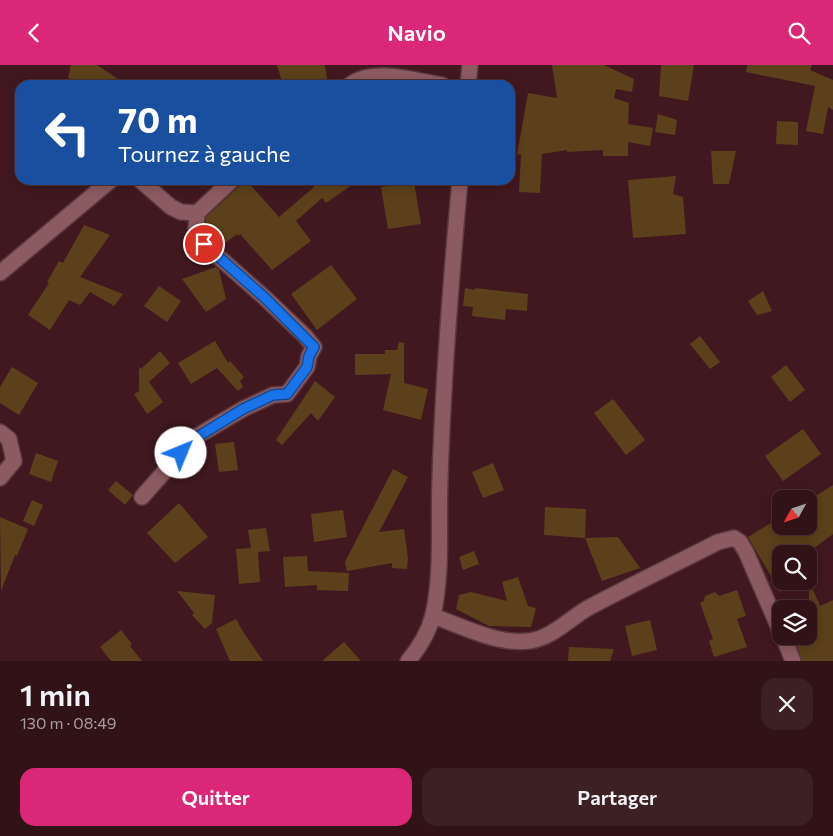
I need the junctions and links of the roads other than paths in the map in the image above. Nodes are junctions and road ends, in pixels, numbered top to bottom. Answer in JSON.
{"nodes":[{"id":1,"x":470,"y":65,"type":"edge"},
{"id":2,"x":356,"y":80,"type":"edge"},
{"id":3,"x":411,"y":80,"type":"edge"},
{"id":4,"x":468,"y":80,"type":"edge"},
{"id":5,"x":105,"y":185,"type":"edge"},
{"id":6,"x":146,"y":185,"type":"edge"},
{"id":7,"x":227,"y":185,"type":"edge"},
{"id":8,"x":460,"y":185,"type":"edge"},
{"id":9,"x":196,"y":213,"type":"junction"},
{"id":10,"x":0,"y":273,"type":"edge"},
{"id":11,"x":0,"y":432,"type":"edge"},
{"id":12,"x":0,"y":478,"type":"edge"},
{"id":13,"x":142,"y":497,"type":"dead end"},
{"id":14,"x":772,"y":612,"type":"edge"},
{"id":15,"x":433,"y":616,"type":"junction"},
{"id":16,"x":786,"y":645,"type":"edge"},
{"id":17,"x":408,"y":661,"type":"edge"},
{"id":18,"x":793,"y":661,"type":"edge"}],
"edges":[{"from":1,"to":4,"type":"street"},
{"from":2,"to":3,"type":"street"},
{"from":5,"to":10,"type":"street"},
{"from":6,"to":9,"type":"street"},
{"from":7,"to":9,"type":"street"},
{"from":8,"to":15,"type":"street"},
{"from":9,"to":13,"type":"street"},
{"from":11,"to":12,"type":"street"},
{"from":14,"to":15,"type":"street"},
{"from":15,"to":17,"type":"street"},
{"from":16,"to":18,"type":"street"}]}
